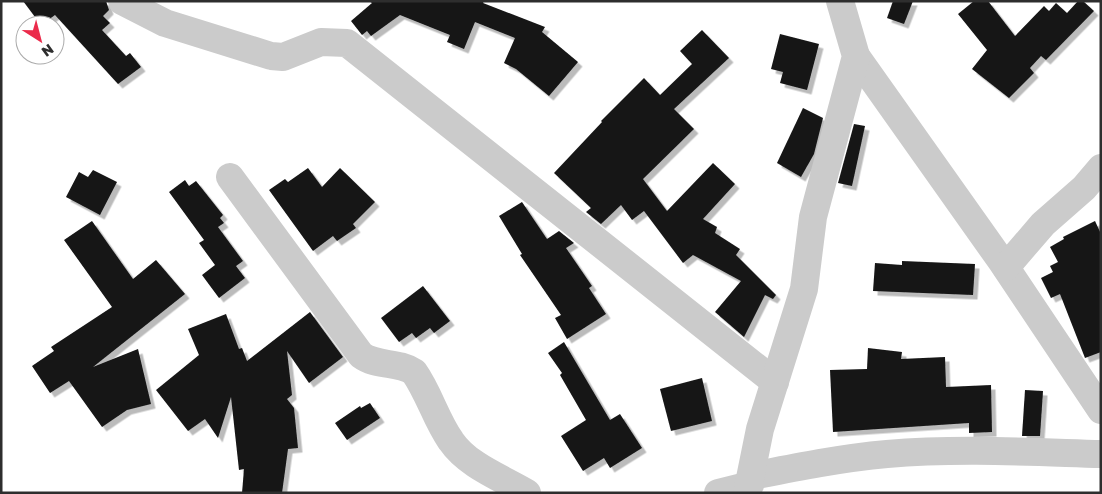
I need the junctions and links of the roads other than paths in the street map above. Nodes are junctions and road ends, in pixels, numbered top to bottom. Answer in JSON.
{"nodes":[{"id":1,"x":122,"y":1,"type":"edge"},
{"id":2,"x":840,"y":1,"type":"edge"},
{"id":3,"x":856,"y":56,"type":"junction"},
{"id":4,"x":1101,"y":168,"type":"edge"},
{"id":5,"x":230,"y":177,"type":"dead end"},
{"id":6,"x":1006,"y":267,"type":"junction"},
{"id":7,"x":775,"y":382,"type":"junction"},
{"id":8,"x":1101,"y":410,"type":"edge"},
{"id":9,"x":1101,"y":454,"type":"edge"},
{"id":10,"x":750,"y":484,"type":"edge"},
{"id":11,"x":527,"y":493,"type":"edge"},
{"id":12,"x":718,"y":493,"type":"edge"}],
"edges":[{"from":1,"to":7,"type":"street"},
{"from":2,"to":3,"type":"street"},
{"from":3,"to":6,"type":"street"},
{"from":3,"to":7,"type":"street"},
{"from":4,"to":6,"type":"street"},
{"from":5,"to":11,"type":"street"},
{"from":6,"to":8,"type":"street"},
{"from":7,"to":10,"type":"street"},
{"from":9,"to":10,"type":"street"},
{"from":10,"to":12,"type":"street"}]}
